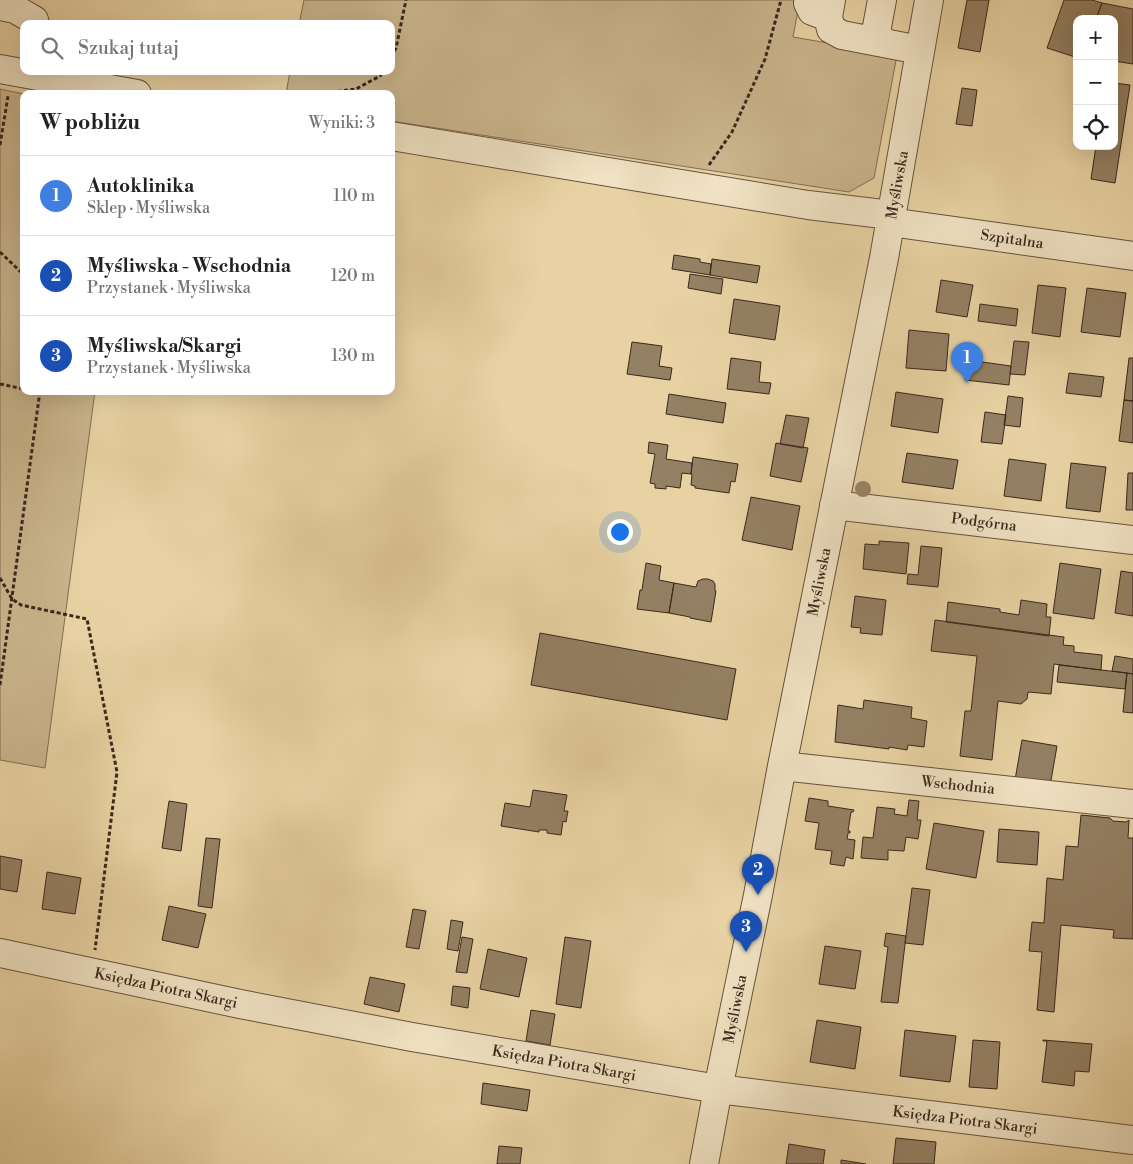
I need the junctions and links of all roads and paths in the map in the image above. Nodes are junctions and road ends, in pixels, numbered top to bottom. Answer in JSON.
{"nodes":[{"id":1,"x":406,"y":0,"type":"edge"},
{"id":2,"x":781,"y":0,"type":"edge"},
{"id":3,"x":882,"y":0,"type":"edge"},
{"id":4,"x":930,"y":0,"type":"edge"},
{"id":5,"x":0,"y":6,"type":"edge"},
{"id":6,"x":823,"y":6,"type":"edge"},
{"id":7,"x":34,"y":20,"type":"edge"},
{"id":8,"x":883,"y":42,"type":"junction"},
{"id":9,"x":395,"y":50,"type":"edge"},
{"id":10,"x":920,"y":50,"type":"junction"},
{"id":11,"x":0,"y":69,"type":"edge"},
{"id":12,"x":20,"y":72,"type":"edge"},
{"id":13,"x":39,"y":75,"type":"edge"},
{"id":14,"x":381,"y":75,"type":"edge"},
{"id":15,"x":116,"y":90,"type":"edge"},
{"id":16,"x":348,"y":90,"type":"edge"},
{"id":17,"x":8,"y":96,"type":"dead end"},
{"id":18,"x":395,"y":137,"type":"edge"},
{"id":19,"x":0,"y":145,"type":"edge"},
{"id":20,"x":694,"y":186,"type":"junction"},
{"id":21,"x":891,"y":218,"type":"junction"},
{"id":22,"x":0,"y":252,"type":"edge"},
{"id":23,"x":1133,"y":256,"type":"edge"},
{"id":24,"x":20,"y":271,"type":"edge"},
{"id":25,"x":0,"y":384,"type":"edge"},
{"id":26,"x":20,"y":388,"type":"edge"},
{"id":27,"x":40,"y":395,"type":"edge"},
{"id":28,"x":834,"y":505,"type":"junction"},
{"id":29,"x":1133,"y":540,"type":"edge"},
{"id":30,"x":0,"y":578,"type":"edge"},
{"id":31,"x":12,"y":599,"type":"junction"},
{"id":32,"x":0,"y":685,"type":"edge"},
{"id":33,"x":782,"y":766,"type":"junction"},
{"id":34,"x":1133,"y":804,"type":"edge"},
{"id":35,"x":0,"y":953,"type":"edge"},
{"id":36,"x":92,"y":973,"type":"junction"},
{"id":37,"x":718,"y":1089,"type":"junction"},
{"id":38,"x":1133,"y":1140,"type":"edge"},
{"id":39,"x":704,"y":1164,"type":"edge"}],
"edges":[{"from":1,"to":9,"type":"path"},
{"from":2,"to":20,"type":"path"},
{"from":3,"to":8,"type":"street"},
{"from":4,"to":10,"type":"street","name":"Myśliwska"},
{"from":5,"to":7,"type":"street"},
{"from":6,"to":8,"type":"street"},
{"from":8,"to":10,"type":"street"},
{"from":10,"to":21,"type":"street","name":"Myśliwska"},
{"from":11,"to":12,"type":"street"},
{"from":13,"to":15,"type":"street"},
{"from":14,"to":16,"type":"path"},
{"from":17,"to":19,"type":"path"},
{"from":18,"to":20,"type":"street","name":"Szpitalna"},
{"from":20,"to":21,"type":"street","name":"Szpitalna"},
{"from":21,"to":23,"type":"street","name":"Szpitalna"},
{"from":21,"to":28,"type":"street","name":"Myśliwska"},
{"from":22,"to":24,"type":"path"},
{"from":25,"to":26,"type":"path"},
{"from":27,"to":31,"type":"path"},
{"from":28,"to":29,"type":"street","name":"Podgórna"},
{"from":28,"to":33,"type":"street","name":"Myśliwska"},
{"from":30,"to":31,"type":"path"},
{"from":31,"to":32,"type":"path"},
{"from":31,"to":36,"type":"path"},
{"from":33,"to":34,"type":"street","name":"Wschodnia"},
{"from":33,"to":37,"type":"street","name":"Myśliwska"},
{"from":35,"to":36,"type":"street","name":"Księdza Piotra Skargi"},
{"from":36,"to":37,"type":"street","name":"Księdza Piotra Skargi"},
{"from":37,"to":38,"type":"street","name":"Księdza Piotra Skargi"},
{"from":37,"to":39,"type":"street","name":"Myśliwska"}]}
